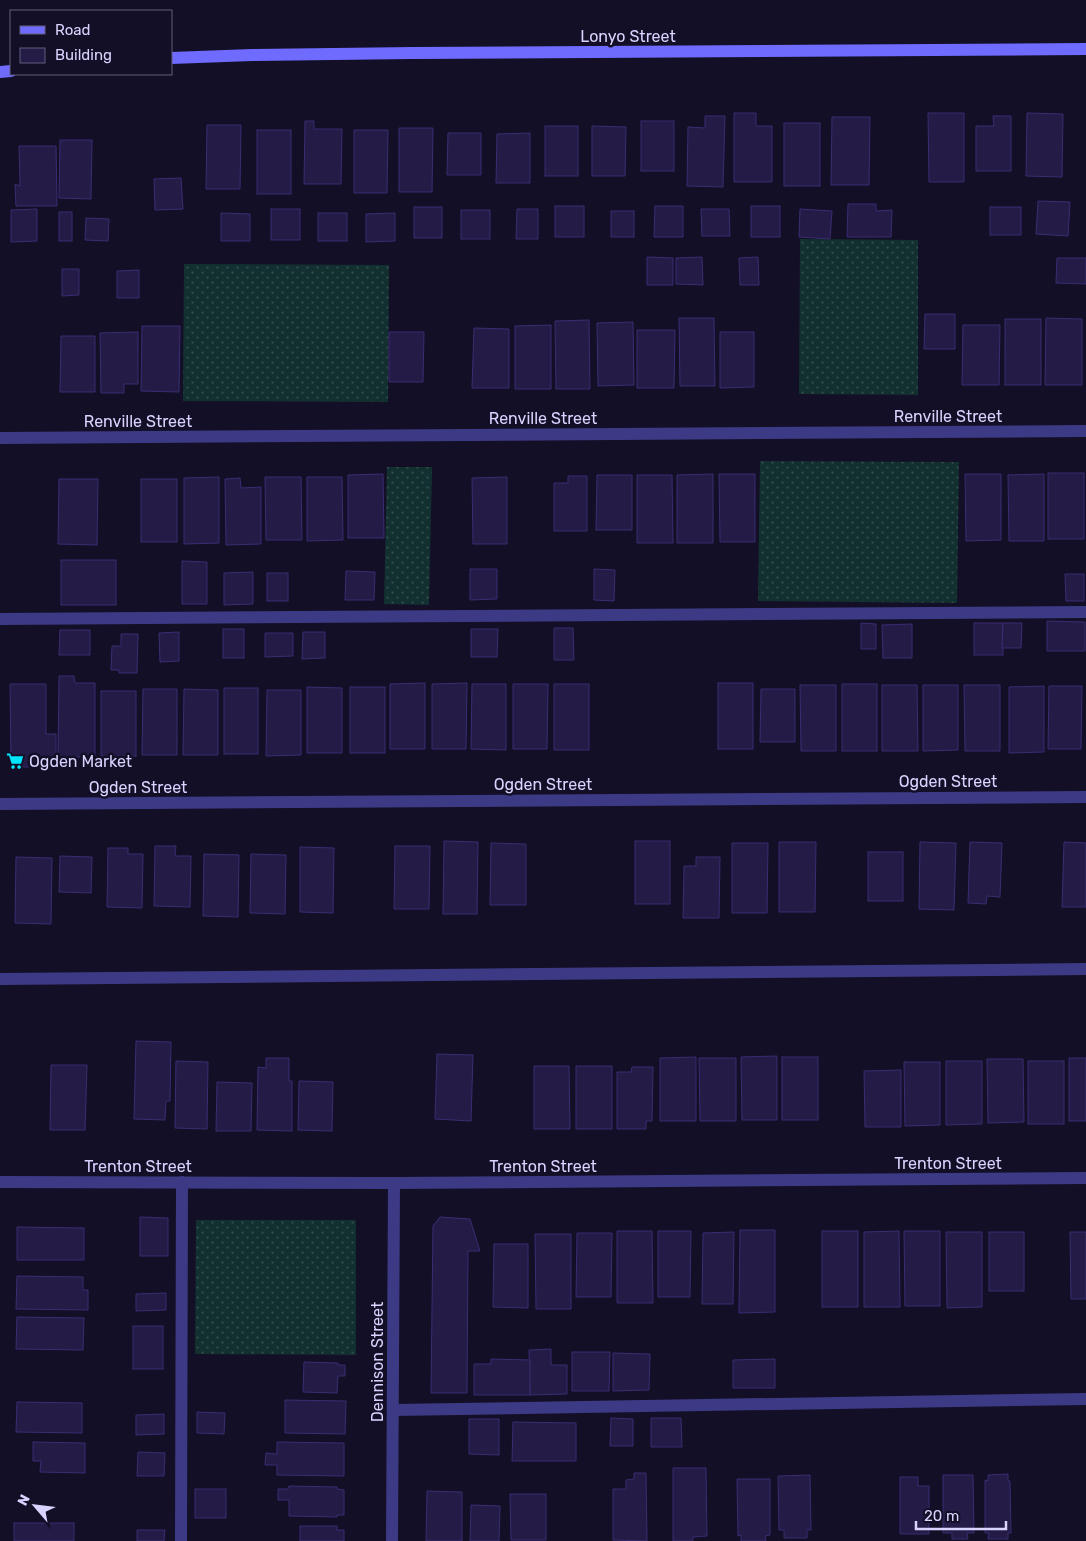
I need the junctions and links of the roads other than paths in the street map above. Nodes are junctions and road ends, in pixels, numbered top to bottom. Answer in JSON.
{"nodes":[{"id":1,"x":1086,"y":49,"type":"edge"},
{"id":2,"x":172,"y":58,"type":"edge"},
{"id":3,"x":1086,"y":431,"type":"edge"},
{"id":4,"x":0,"y":438,"type":"edge"},
{"id":5,"x":1086,"y":612,"type":"edge"},
{"id":6,"x":0,"y":619,"type":"edge"},
{"id":7,"x":1086,"y":797,"type":"edge"},
{"id":8,"x":0,"y":804,"type":"edge"},
{"id":9,"x":1086,"y":969,"type":"edge"},
{"id":10,"x":0,"y":979,"type":"edge"},
{"id":11,"x":1086,"y":1178,"type":"edge"},
{"id":12,"x":0,"y":1182,"type":"edge"},
{"id":13,"x":182,"y":1182,"type":"junction"},
{"id":14,"x":394,"y":1183,"type":"junction"},
{"id":15,"x":1086,"y":1399,"type":"edge"},
{"id":16,"x":393,"y":1410,"type":"junction"},
{"id":17,"x":181,"y":1541,"type":"edge"},
{"id":18,"x":392,"y":1541,"type":"edge"}],
"edges":[{"from":1,"to":2,"type":"street","name":"Lonyo Street"},
{"from":3,"to":4,"type":"street","name":"Renville Street"},
{"from":5,"to":6,"type":"street"},
{"from":7,"to":8,"type":"street","name":"Ogden Street"},
{"from":9,"to":10,"type":"street"},
{"from":11,"to":14,"type":"street","name":"Trenton Street"},
{"from":12,"to":13,"type":"street","name":"Trenton Street"},
{"from":13,"to":14,"type":"street","name":"Trenton Street"},
{"from":13,"to":17,"type":"street"},
{"from":14,"to":16,"type":"street","name":"Dennison Street"},
{"from":15,"to":16,"type":"street"},
{"from":16,"to":18,"type":"street","name":"Dennison Street"}]}
